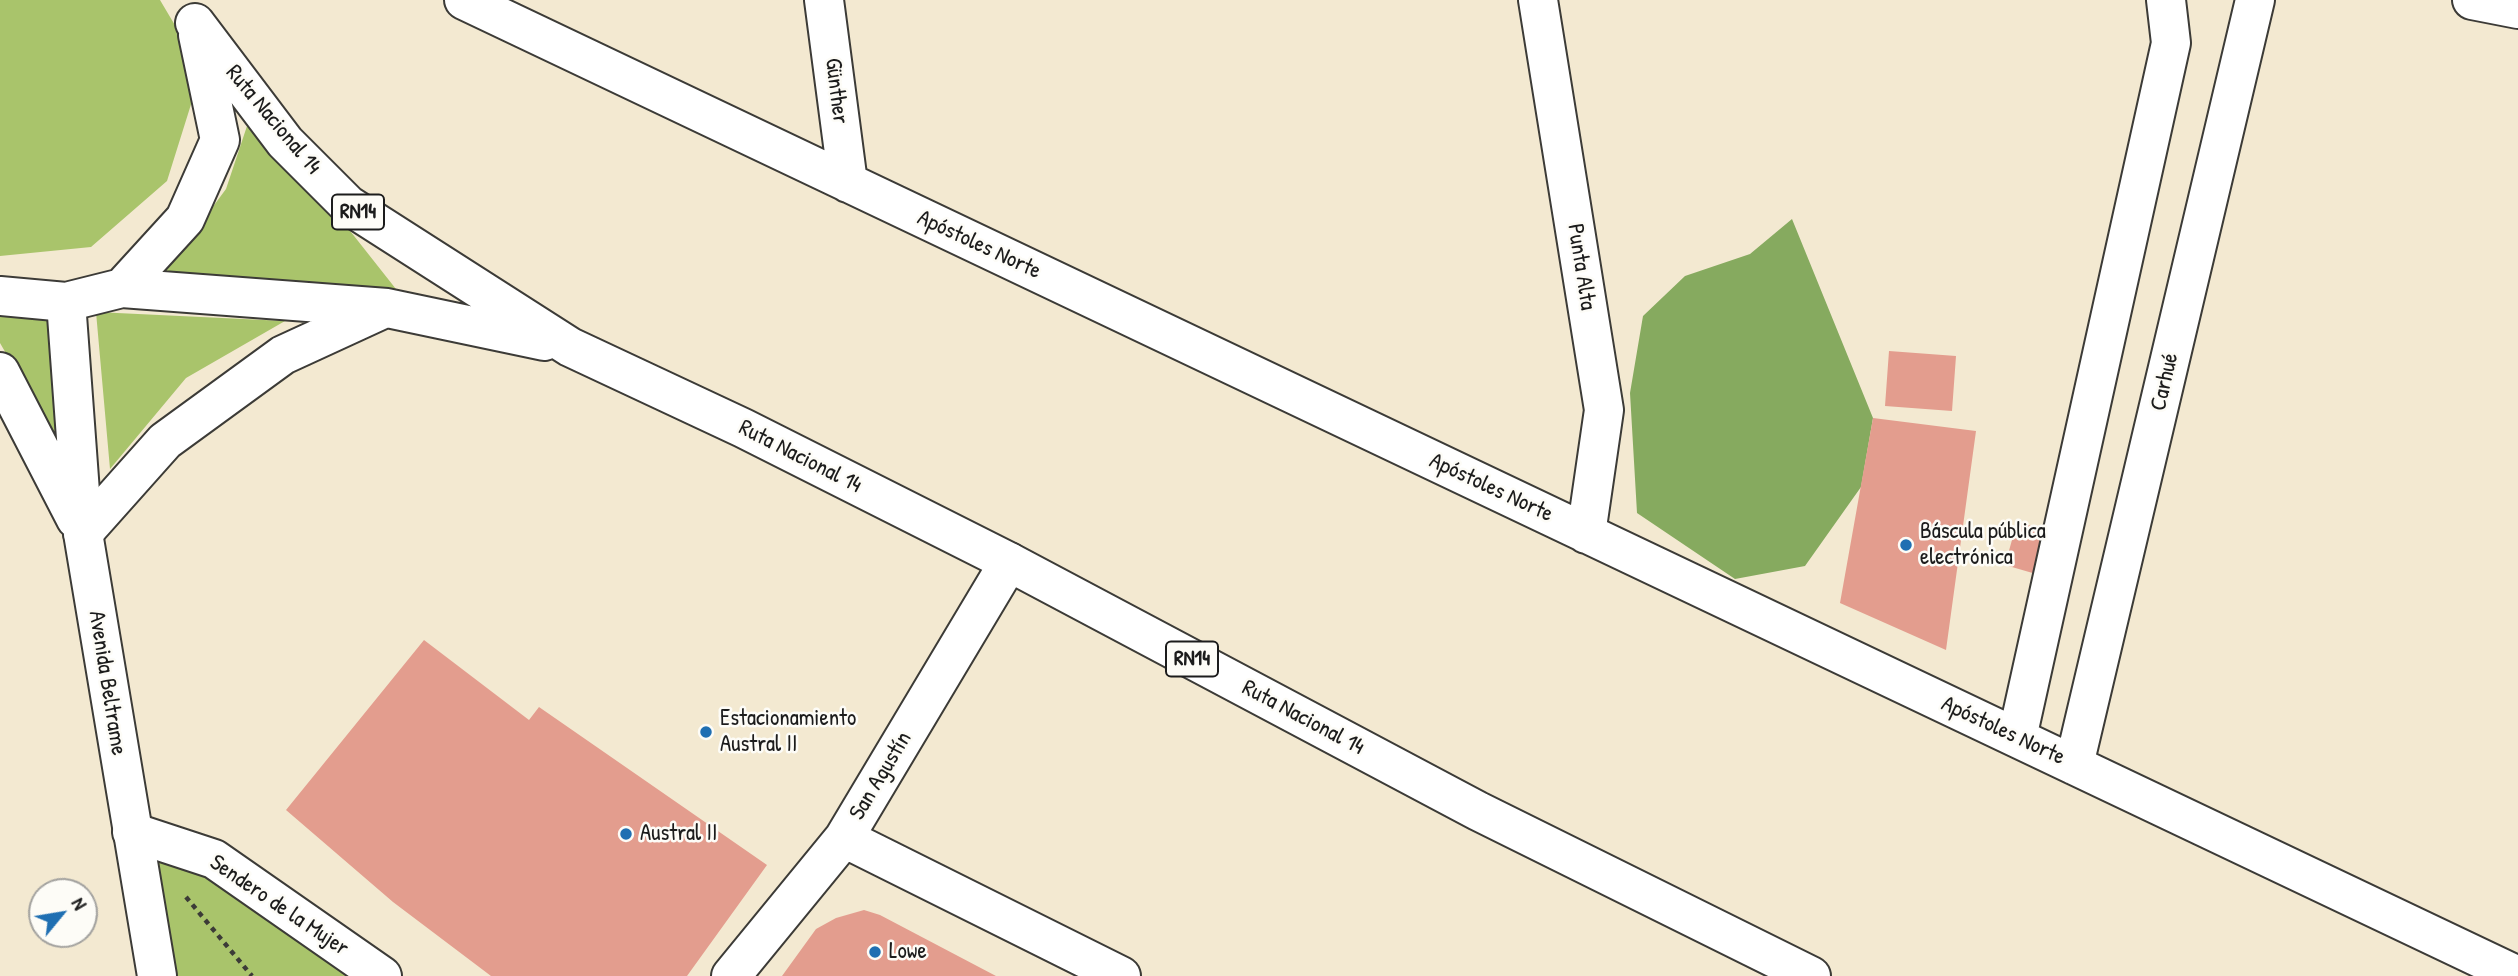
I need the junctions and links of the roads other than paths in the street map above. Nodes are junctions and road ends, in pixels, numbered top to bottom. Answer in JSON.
{"nodes":[{"id":1,"x":464,"y":0,"type":"edge"},
{"id":2,"x":824,"y":0,"type":"edge"},
{"id":3,"x":1538,"y":0,"type":"edge"},
{"id":4,"x":2166,"y":0,"type":"edge"},
{"id":5,"x":2255,"y":0,"type":"edge"},
{"id":6,"x":2472,"y":0,"type":"edge"},
{"id":7,"x":2518,"y":9,"type":"edge"},
{"id":8,"x":191,"y":12,"type":"edge"},
{"id":9,"x":848,"y":183,"type":"junction"},
{"id":10,"x":122,"y":288,"type":"junction"},
{"id":11,"x":0,"y":296,"type":"edge"},
{"id":12,"x":66,"y":302,"type":"junction"},
{"id":13,"x":387,"y":307,"type":"junction"},
{"id":14,"x":570,"y":347,"type":"junction"},
{"id":15,"x":0,"y":372,"type":"edge"},
{"id":16,"x":83,"y":533,"type":"junction"},
{"id":17,"x":1587,"y":534,"type":"junction"},
{"id":18,"x":1009,"y":562,"type":"junction"},
{"id":19,"x":2017,"y":738,"type":"junction"},
{"id":20,"x":2074,"y":765,"type":"junction"},
{"id":21,"x":132,"y":832,"type":"junction"},
{"id":22,"x":844,"y":838,"type":"junction"},
{"id":23,"x":157,"y":976,"type":"edge"},
{"id":24,"x":382,"y":976,"type":"edge"},
{"id":25,"x":731,"y":976,"type":"edge"},
{"id":26,"x":1121,"y":976,"type":"edge"},
{"id":27,"x":1811,"y":976,"type":"edge"},
{"id":28,"x":2518,"y":976,"type":"edge"}],
"edges":[{"from":1,"to":9,"type":"main road","name":"Apóstoles Norte"},
{"from":2,"to":9,"type":"main road","name":"Günther"},
{"from":3,"to":17,"type":"main road","name":"Punta Alta"},
{"from":4,"to":19,"type":"main road"},
{"from":5,"to":20,"type":"main road","name":"Carhué"},
{"from":6,"to":7,"type":"main road"},
{"from":8,"to":10,"type":"main road","name":"Ruta Nacional 14","number":"RN14"},
{"from":8,"to":14,"type":"main road","name":"Ruta Nacional 14","number":"RN14"},
{"from":9,"to":17,"type":"main road","name":"Apóstoles Norte"},
{"from":10,"to":12,"type":"main road","name":"Ruta Nacional 14","number":"RN14"},
{"from":10,"to":13,"type":"main road","name":"Ruta Nacional 14","number":"RN14"},
{"from":11,"to":12,"type":"main road","name":"Ruta Nacional 14","number":"RN14"},
{"from":12,"to":16,"type":"main road","name":"Avenida Beltrame"},
{"from":13,"to":14,"type":"main road","name":"Ruta Nacional 14","number":"RN14"},
{"from":13,"to":16,"type":"main road"},
{"from":14,"to":18,"type":"main road","name":"Ruta Nacional 14","number":"RN14"},
{"from":15,"to":16,"type":"main road","name":"Avenida Beltrame"},
{"from":16,"to":21,"type":"main road","name":"Avenida Beltrame"},
{"from":17,"to":19,"type":"main road","name":"Apóstoles Norte"},
{"from":18,"to":22,"type":"main road","name":"San Agustín"},
{"from":18,"to":27,"type":"main road","name":"Ruta Nacional 14","number":"RN14"},
{"from":19,"to":20,"type":"main road","name":"Apóstoles Norte"},
{"from":20,"to":28,"type":"main road","name":"Apóstoles Norte"},
{"from":21,"to":23,"type":"main road"},
{"from":21,"to":24,"type":"main road","name":"Sendero de la Mujer"},
{"from":22,"to":25,"type":"main road","name":"San Agustín"},
{"from":22,"to":26,"type":"main road"}]}
